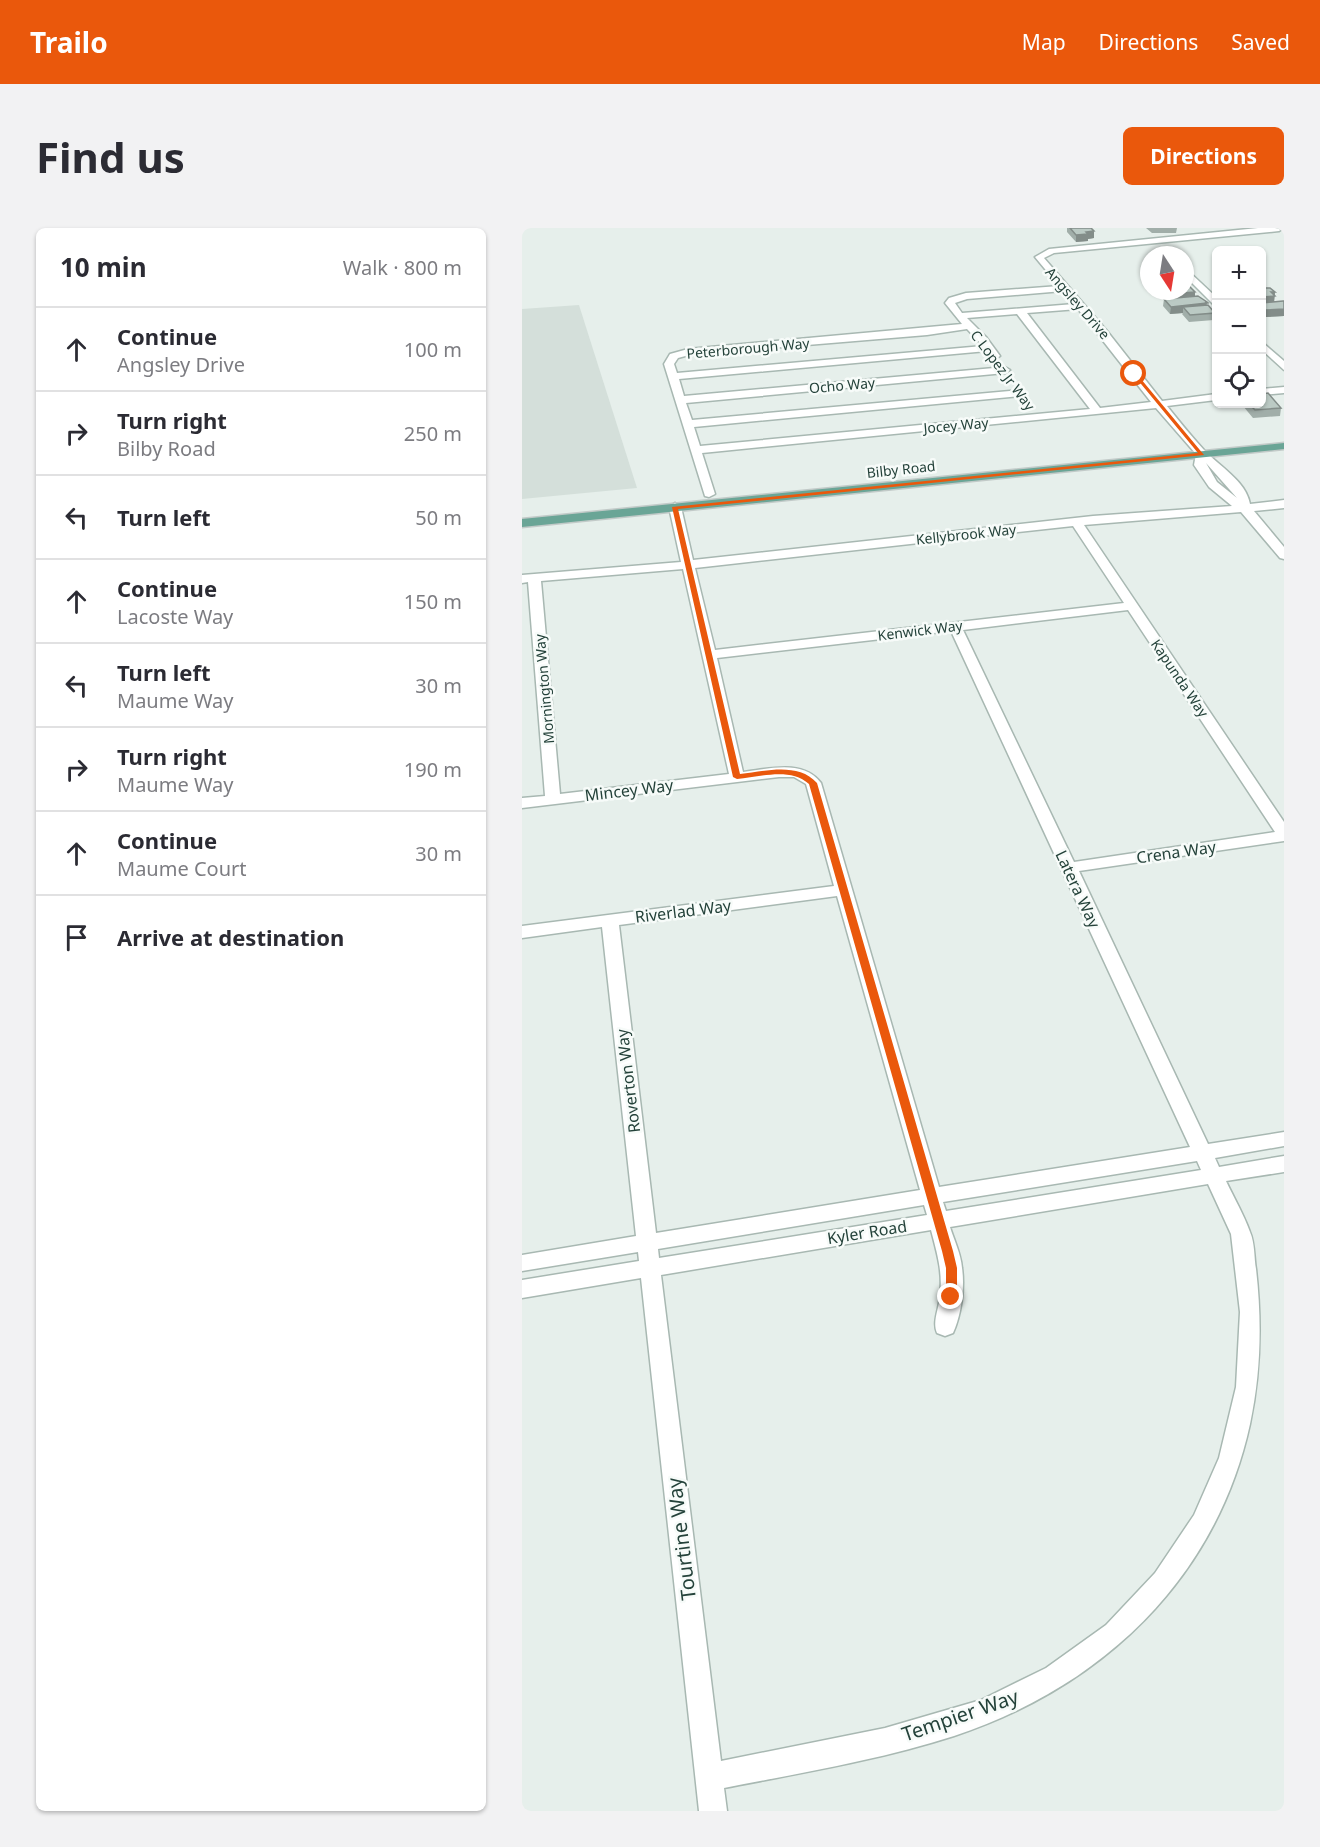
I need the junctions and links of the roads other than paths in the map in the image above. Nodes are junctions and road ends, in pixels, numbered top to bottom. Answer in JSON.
{"nodes":[{"id":1,"x":1275,"y":231,"type":"edge"},
{"id":2,"x":1194,"y":281,"type":"edge"},
{"id":3,"x":1064,"y":288,"type":"junction"},
{"id":4,"x":1214,"y":300,"type":"edge"},
{"id":5,"x":1081,"y":306,"type":"junction"},
{"id":6,"x":1020,"y":311,"type":"junction"},
{"id":7,"x":958,"y":316,"type":"junction"},
{"id":8,"x":969,"y":326,"type":"junction"},
{"id":9,"x":990,"y":348,"type":"junction"},
{"id":10,"x":1266,"y":349,"type":"edge"},
{"id":11,"x":1284,"y":367,"type":"edge"},
{"id":12,"x":673,"y":376,"type":"junction"},
{"id":13,"x":1284,"y":390,"type":"edge"},
{"id":14,"x":1266,"y":392,"type":"edge"},
{"id":15,"x":1022,"y":394,"type":"junction"},
{"id":16,"x":1212,"y":397,"type":"edge"},
{"id":17,"x":680,"y":399,"type":"junction"},
{"id":18,"x":1159,"y":404,"type":"junction"},
{"id":19,"x":1097,"y":412,"type":"junction"},
{"id":20,"x":687,"y":424,"type":"junction"},
{"id":21,"x":1284,"y":436,"type":"edge"},
{"id":22,"x":1284,"y":446,"type":"edge"},
{"id":23,"x":695,"y":450,"type":"junction"},
{"id":24,"x":1198,"y":450,"type":"junction"},
{"id":25,"x":709,"y":494,"type":"junction"},
{"id":26,"x":1284,"y":504,"type":"edge"},
{"id":27,"x":675,"y":507,"type":"junction"},
{"id":28,"x":1244,"y":508,"type":"junction"},
{"id":29,"x":522,"y":513,"type":"edge"},
{"id":30,"x":1076,"y":522,"type":"junction"},
{"id":31,"x":522,"y":523,"type":"edge"},
{"id":32,"x":1284,"y":555,"type":"edge"},
{"id":33,"x":688,"y":565,"type":"junction"},
{"id":34,"x":528,"y":579,"type":"edge"},
{"id":35,"x":1132,"y":606,"type":"junction"},
{"id":36,"x":955,"y":626,"type":"junction"},
{"id":37,"x":709,"y":655,"type":"junction"},
{"id":38,"x":737,"y":777,"type":"junction"},
{"id":39,"x":553,"y":799,"type":"junction"},
{"id":40,"x":522,"y":803,"type":"edge"},
{"id":41,"x":1284,"y":835,"type":"edge"},
{"id":42,"x":1068,"y":868,"type":"junction"},
{"id":43,"x":844,"y":890,"type":"junction"},
{"id":44,"x":610,"y":921,"type":"junction"},
{"id":45,"x":522,"y":932,"type":"edge"},
{"id":46,"x":1284,"y":1139,"type":"edge"},
{"id":47,"x":1203,"y":1152,"type":"junction"},
{"id":48,"x":1284,"y":1164,"type":"edge"},
{"id":49,"x":1214,"y":1176,"type":"junction"},
{"id":50,"x":932,"y":1196,"type":"junction"},
{"id":51,"x":939,"y":1221,"type":"junction"},
{"id":52,"x":647,"y":1242,"type":"junction"},
{"id":53,"x":522,"y":1263,"type":"edge"},
{"id":54,"x":650,"y":1268,"type":"junction"},
{"id":55,"x":522,"y":1289,"type":"edge"},
{"id":56,"x":945,"y":1327,"type":"dead end"},
{"id":57,"x":709,"y":1778,"type":"junction"},
{"id":58,"x":713,"y":1811,"type":"edge"}],
"edges":[{"from":1,"to":3,"type":"street","name":"Angsley Drive"},
{"from":2,"to":4,"type":"street"},
{"from":3,"to":5,"type":"street","name":"Angsley Drive"},
{"from":3,"to":7,"type":"street","name":"C Lopez Jr Way"},
{"from":5,"to":6,"type":"street"},
{"from":5,"to":18,"type":"street","name":"Angsley Drive"},
{"from":6,"to":7,"type":"street"},
{"from":6,"to":19,"type":"street"},
{"from":7,"to":8,"type":"street","name":"C Lopez Jr Way"},
{"from":8,"to":9,"type":"street","name":"C Lopez Jr Way"},
{"from":8,"to":12,"type":"street","name":"Peterborough Way"},
{"from":9,"to":12,"type":"street"},
{"from":9,"to":15,"type":"street","name":"C Lopez Jr Way"},
{"from":10,"to":11,"type":"street"},
{"from":12,"to":17,"type":"street","name":"Peterborough Way"},
{"from":13,"to":14,"type":"street"},
{"from":15,"to":17,"type":"street","name":"Ocho Way"},
{"from":15,"to":19,"type":"street","name":"Jocey Way"},
{"from":15,"to":20,"type":"street"},
{"from":15,"to":23,"type":"street","name":"Jocey Way"},
{"from":16,"to":18,"type":"street","name":"Jocey Way"},
{"from":17,"to":20,"type":"street","name":"Peterborough Way"},
{"from":18,"to":19,"type":"street","name":"Jocey Way"},
{"from":18,"to":24,"type":"street","name":"Angsley Drive"},
{"from":20,"to":23,"type":"street","name":"Peterborough Way"},
{"from":21,"to":24,"type":"main road","name":"Bilby Road"},
{"from":22,"to":24,"type":"main road","name":"Bilby Road"},
{"from":23,"to":25,"type":"street","name":"Peterborough Way"},
{"from":24,"to":25,"type":"main road","name":"Bilby Road"},
{"from":24,"to":27,"type":"main road","name":"Bilby Road"},
{"from":24,"to":28,"type":"street"},
{"from":25,"to":29,"type":"main road","name":"Bilby Road"},
{"from":26,"to":28,"type":"street","name":"Kellybrook Way"},
{"from":27,"to":31,"type":"main road","name":"Bilby Road"},
{"from":27,"to":33,"type":"street"},
{"from":28,"to":30,"type":"street","name":"Kellybrook Way"},
{"from":28,"to":32,"type":"street"},
{"from":30,"to":33,"type":"street","name":"Kellybrook Way"},
{"from":30,"to":35,"type":"street","name":"Kapunda Way"},
{"from":33,"to":34,"type":"street"},
{"from":33,"to":37,"type":"street"},
{"from":34,"to":39,"type":"street","name":"Mornington Way"},
{"from":35,"to":36,"type":"street","name":"Kenwick Way"},
{"from":35,"to":41,"type":"street","name":"Kapunda Way"},
{"from":36,"to":37,"type":"street","name":"Kenwick Way"},
{"from":36,"to":42,"type":"street","name":"Latera Way"},
{"from":37,"to":38,"type":"street"},
{"from":38,"to":39,"type":"street","name":"Mincey Way"},
{"from":38,"to":43,"type":"street","name":"Mincey Way"},
{"from":39,"to":40,"type":"street","name":"Mincey Way"},
{"from":41,"to":42,"type":"street","name":"Crena Way"},
{"from":42,"to":47,"type":"street","name":"Latera Way"},
{"from":43,"to":44,"type":"street","name":"Riverlad Way"},
{"from":43,"to":50,"type":"street","name":"Mincey Way"},
{"from":44,"to":45,"type":"street","name":"Riverlad Way"},
{"from":44,"to":52,"type":"street","name":"Roverton Way"},
{"from":46,"to":47,"type":"street","name":"Kyler Road"},
{"from":47,"to":49,"type":"street","name":"Latera Way"},
{"from":47,"to":50,"type":"street","name":"Kyler Road"},
{"from":48,"to":49,"type":"street","name":"Kyler Road"},
{"from":49,"to":51,"type":"street","name":"Kyler Road"},
{"from":49,"to":57,"type":"street","name":"Tempier Way"},
{"from":50,"to":51,"type":"street","name":"Mincey Way"},
{"from":50,"to":52,"type":"street","name":"Kyler Road"},
{"from":51,"to":54,"type":"street","name":"Kyler Road"},
{"from":51,"to":56,"type":"street","name":"Mincey Way"},
{"from":52,"to":53,"type":"street","name":"Kyler Road"},
{"from":52,"to":54,"type":"street","name":"Roverton Way"},
{"from":54,"to":55,"type":"street","name":"Kyler Road"},
{"from":54,"to":57,"type":"street","name":"Tourtine Way"},
{"from":57,"to":58,"type":"street","name":"Tourtine Way"}]}
